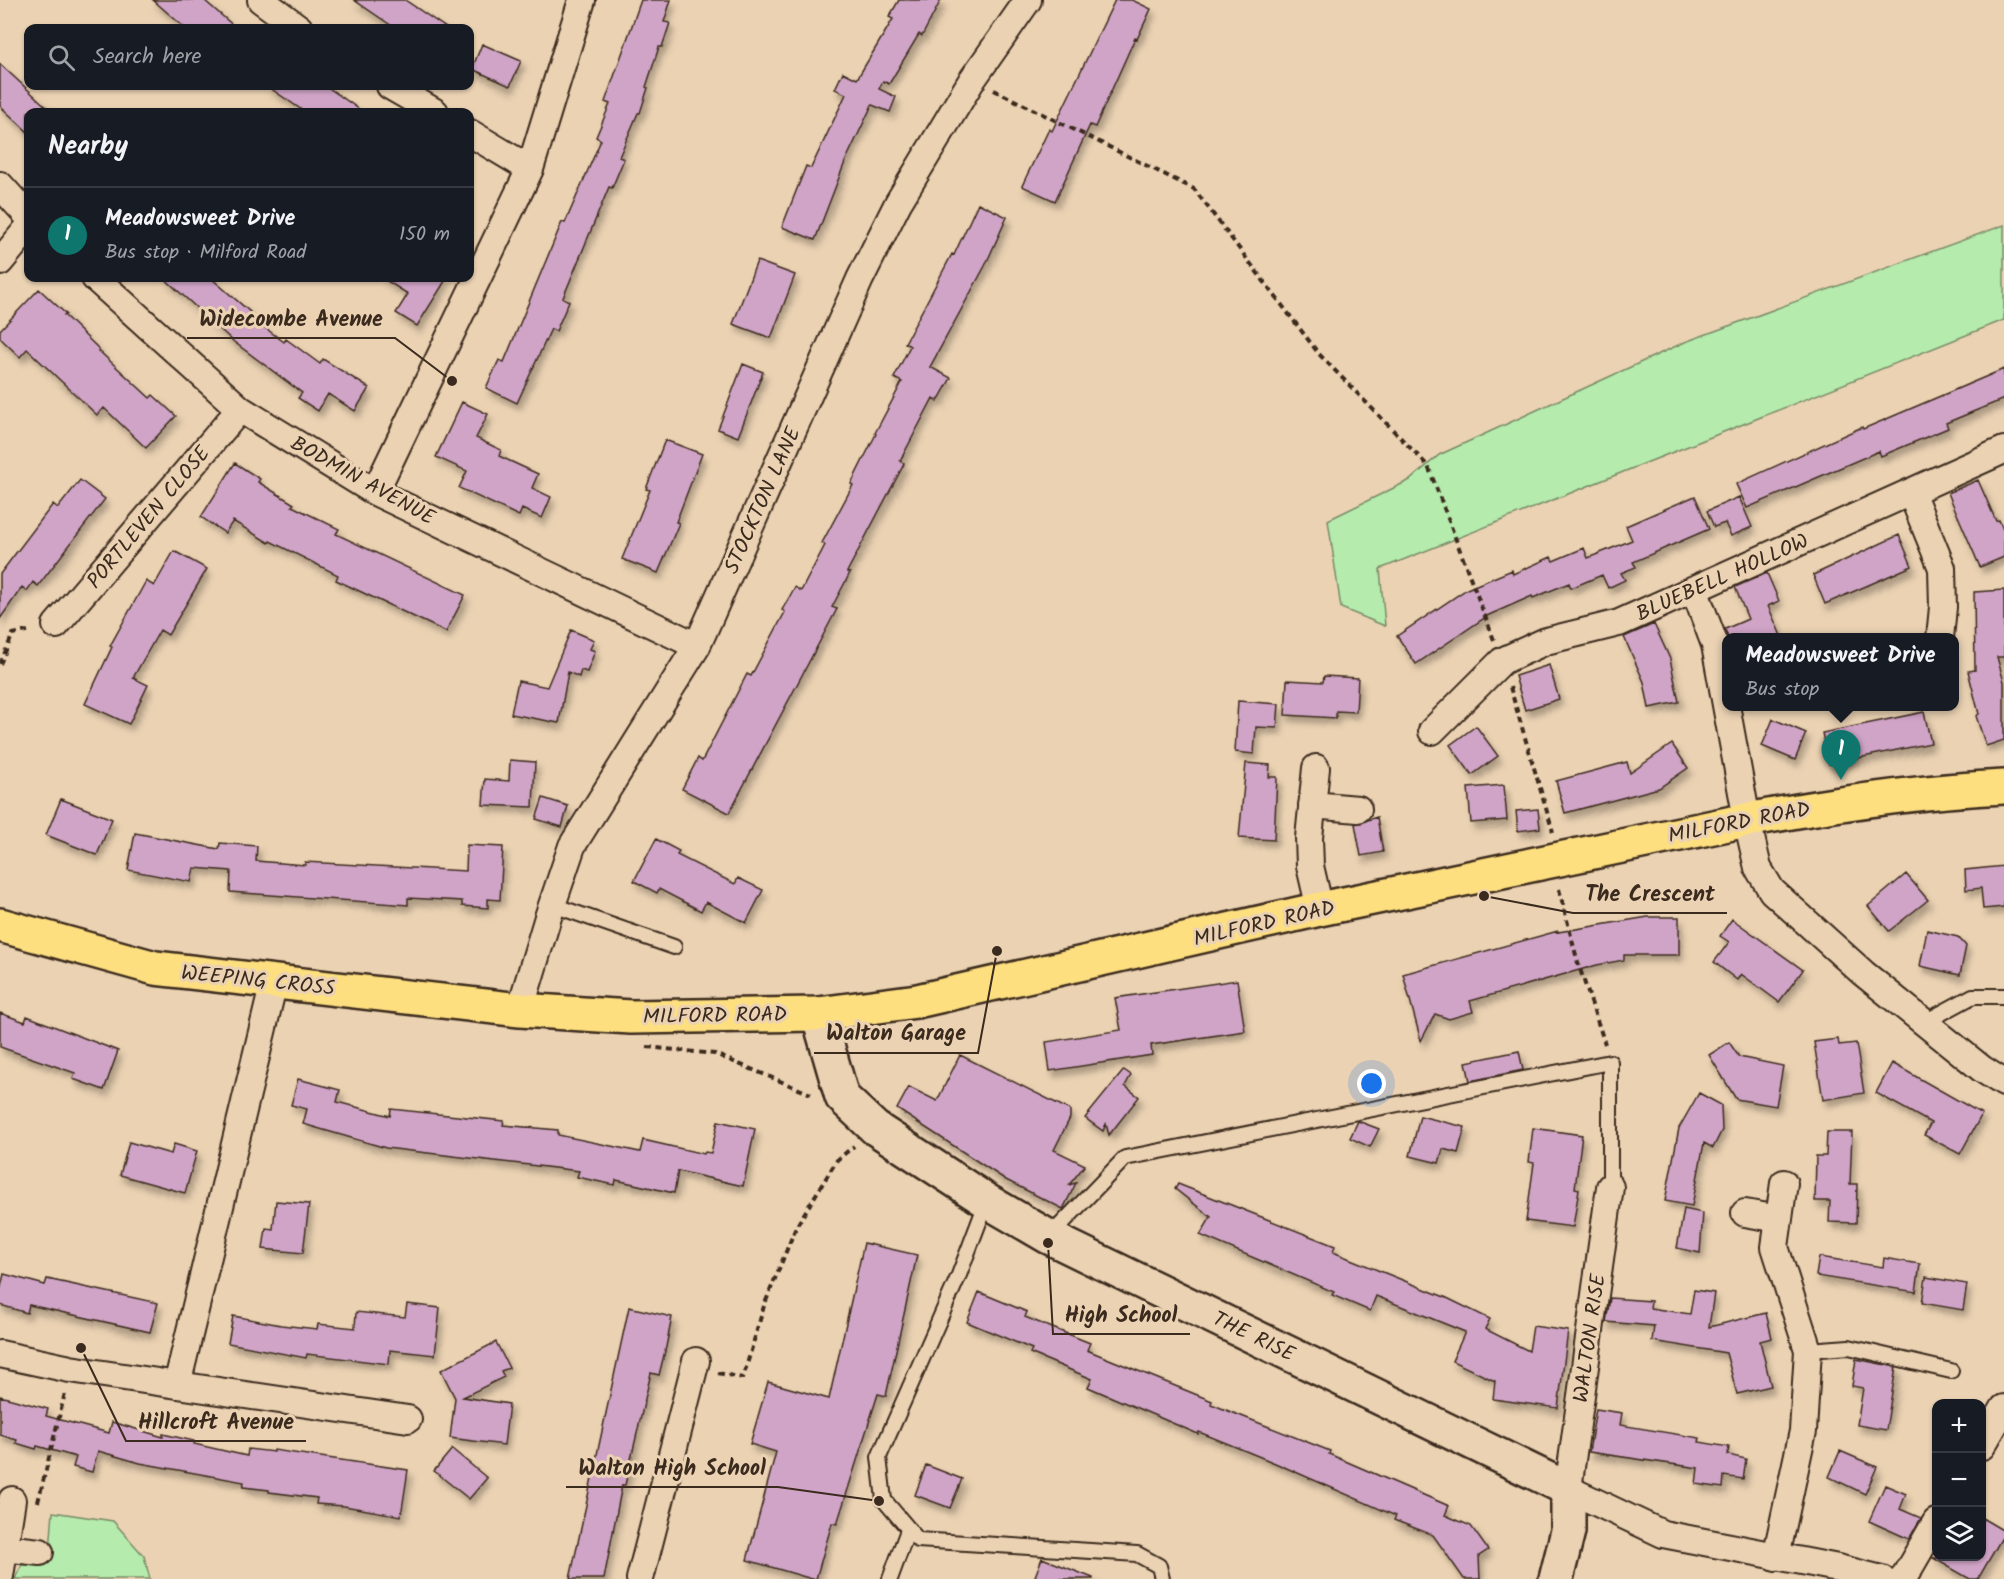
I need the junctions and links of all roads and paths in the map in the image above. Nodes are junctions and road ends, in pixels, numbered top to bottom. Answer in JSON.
{"nodes":[{"id":1,"x":261,"y":0,"type":"edge"},
{"id":2,"x":582,"y":0,"type":"edge"},
{"id":3,"x":1028,"y":0,"type":"edge"},
{"id":4,"x":294,"y":24,"type":"edge"},
{"id":5,"x":972,"y":80,"type":"junction"},
{"id":6,"x":397,"y":90,"type":"edge"},
{"id":7,"x":428,"y":108,"type":"edge"},
{"id":8,"x":474,"y":135,"type":"edge"},
{"id":9,"x":530,"y":170,"type":"junction"},
{"id":10,"x":0,"y":185,"type":"edge"},
{"id":11,"x":24,"y":212,"type":"edge"},
{"id":12,"x":24,"y":233,"type":"edge"},
{"id":13,"x":0,"y":262,"type":"edge"},
{"id":14,"x":99,"y":282,"type":"edge"},
{"id":15,"x":240,"y":409,"type":"junction"},
{"id":16,"x":2004,"y":450,"type":"edge"},
{"id":17,"x":375,"y":492,"type":"junction"},
{"id":18,"x":1911,"y":492,"type":"junction"},
{"id":19,"x":1694,"y":589,"type":"junction"},
{"id":20,"x":56,"y":625,"type":"joint"},
{"id":21,"x":1940,"y":633,"type":"edge"},
{"id":22,"x":697,"y":646,"type":"junction"},
{"id":23,"x":1502,"y":661,"type":"junction"},
{"id":24,"x":0,"y":664,"type":"edge"},
{"id":25,"x":1722,"y":683,"type":"edge"},
{"id":26,"x":1727,"y":711,"type":"edge"},
{"id":27,"x":1432,"y":731,"type":"dead end"},
{"id":28,"x":1316,"y":768,"type":"dead end"},
{"id":29,"x":2004,"y":787,"type":"edge"},
{"id":30,"x":1312,"y":805,"type":"junction"},
{"id":31,"x":1358,"y":809,"type":"dead end"},
{"id":32,"x":1747,"y":820,"type":"junction"},
{"id":33,"x":1555,"y":838,"type":"dead end"},
{"id":34,"x":1559,"y":889,"type":"dead end"},
{"id":35,"x":553,"y":905,"type":"junction"},
{"id":36,"x":1320,"y":909,"type":"junction"},
{"id":37,"x":0,"y":925,"type":"edge"},
{"id":38,"x":674,"y":947,"type":"dead end"},
{"id":39,"x":274,"y":982,"type":"junction"},
{"id":40,"x":2004,"y":996,"type":"edge"},
{"id":41,"x":520,"y":1010,"type":"junction"},
{"id":42,"x":818,"y":1014,"type":"junction"},
{"id":43,"x":1925,"y":1022,"type":"junction"},
{"id":44,"x":644,"y":1047,"type":"dead end"},
{"id":45,"x":1610,"y":1062,"type":"junction"},
{"id":46,"x":2004,"y":1083,"type":"edge"},
{"id":47,"x":819,"y":1098,"type":"dead end"},
{"id":48,"x":875,"y":1128,"type":"junction"},
{"id":49,"x":1784,"y":1183,"type":"dead end"},
{"id":50,"x":1610,"y":1187,"type":"joint"},
{"id":51,"x":987,"y":1201,"type":"junction"},
{"id":52,"x":1745,"y":1213,"type":"dead end"},
{"id":53,"x":1779,"y":1220,"type":"junction"},
{"id":54,"x":1049,"y":1237,"type":"junction"},
{"id":55,"x":1808,"y":1350,"type":"junction"},
{"id":56,"x":0,"y":1354,"type":"edge"},
{"id":57,"x":695,"y":1365,"type":"joint"},
{"id":58,"x":70,"y":1369,"type":"junction"},
{"id":59,"x":1951,"y":1371,"type":"dead end"},
{"id":60,"x":177,"y":1385,"type":"junction"},
{"id":61,"x":2004,"y":1408,"type":"edge"},
{"id":62,"x":408,"y":1419,"type":"dead end"},
{"id":63,"x":1986,"y":1439,"type":"edge"},
{"id":64,"x":1568,"y":1490,"type":"junction"},
{"id":65,"x":12,"y":1500,"type":"joint"},
{"id":66,"x":1932,"y":1529,"type":"edge"},
{"id":67,"x":908,"y":1530,"type":"junction"},
{"id":68,"x":4,"y":1548,"type":"junction"},
{"id":69,"x":40,"y":1552,"type":"dead end"},
{"id":70,"x":1776,"y":1557,"type":"junction"},
{"id":71,"x":0,"y":1576,"type":"edge"},
{"id":72,"x":640,"y":1579,"type":"edge"},
{"id":73,"x":890,"y":1579,"type":"edge"},
{"id":74,"x":1162,"y":1579,"type":"edge"},
{"id":75,"x":1556,"y":1579,"type":"edge"},
{"id":76,"x":1882,"y":1579,"type":"edge"},
{"id":77,"x":1903,"y":1579,"type":"edge"}],
"edges":[{"from":1,"to":4,"type":"street"},
{"from":2,"to":9,"type":"street"},
{"from":3,"to":5,"type":"street","name":"STOCKTON LANE"},
{"from":5,"to":22,"type":"street","name":"STOCKTON LANE"},
{"from":5,"to":23,"type":"path"},
{"from":6,"to":7,"type":"street"},
{"from":8,"to":9,"type":"street"},
{"from":9,"to":17,"type":"street"},
{"from":10,"to":11,"type":"street"},
{"from":12,"to":13,"type":"street"},
{"from":14,"to":15,"type":"street","name":"BODMIN AVENUE"},
{"from":15,"to":17,"type":"street","name":"BODMIN AVENUE"},
{"from":15,"to":20,"type":"street","name":"PORTLEVEN CLOSE"},
{"from":16,"to":18,"type":"street","name":"BLUEBELL HOLLOW"},
{"from":17,"to":22,"type":"street","name":"BODMIN AVENUE"},
{"from":18,"to":19,"type":"street","name":"BLUEBELL HOLLOW"},
{"from":18,"to":21,"type":"street"},
{"from":19,"to":23,"type":"street","name":"BLUEBELL HOLLOW"},
{"from":19,"to":25,"type":"street"},
{"from":20,"to":24,"type":"path"},
{"from":22,"to":35,"type":"street","name":"STOCKTON LANE"},
{"from":23,"to":27,"type":"street","name":"BLUEBELL HOLLOW"},
{"from":23,"to":33,"type":"path"},
{"from":26,"to":32,"type":"street"},
{"from":28,"to":30,"type":"street"},
{"from":29,"to":32,"type":"highway","name":"MILFORD ROAD"},
{"from":30,"to":31,"type":"street"},
{"from":30,"to":36,"type":"street"},
{"from":32,"to":36,"type":"highway","name":"MILFORD ROAD"},
{"from":32,"to":43,"type":"street"},
{"from":34,"to":45,"type":"path"},
{"from":35,"to":38,"type":"lane"},
{"from":35,"to":41,"type":"street","name":"STOCKTON LANE"},
{"from":36,"to":42,"type":"highway","name":"MILFORD ROAD"},
{"from":37,"to":39,"type":"highway","name":"WEEPING CROSS"},
{"from":39,"to":41,"type":"highway","name":"WEEPING CROSS"},
{"from":39,"to":60,"type":"street"},
{"from":40,"to":43,"type":"lane"},
{"from":41,"to":42,"type":"highway","name":"MILFORD ROAD"},
{"from":42,"to":48,"type":"street","name":"THE RISE"},
{"from":43,"to":46,"type":"street"},
{"from":44,"to":47,"type":"path"},
{"from":45,"to":50,"type":"lane"},
{"from":45,"to":54,"type":"lane"},
{"from":48,"to":51,"type":"street","name":"THE RISE"},
{"from":48,"to":57,"type":"path"},
{"from":49,"to":53,"type":"street"},
{"from":50,"to":64,"type":"street","name":"WALTON RISE"},
{"from":51,"to":54,"type":"street","name":"THE RISE"},
{"from":51,"to":67,"type":"lane"},
{"from":52,"to":53,"type":"street"},
{"from":53,"to":55,"type":"street"},
{"from":54,"to":64,"type":"street","name":"THE RISE"},
{"from":55,"to":59,"type":"lane"},
{"from":55,"to":70,"type":"street"},
{"from":56,"to":58,"type":"street"},
{"from":57,"to":72,"type":"street"},
{"from":58,"to":60,"type":"street"},
{"from":58,"to":65,"type":"path"},
{"from":60,"to":62,"type":"street"},
{"from":61,"to":63,"type":"street"},
{"from":64,"to":70,"type":"street"},
{"from":64,"to":75,"type":"street"},
{"from":65,"to":68,"type":"street"},
{"from":66,"to":77,"type":"street"},
{"from":67,"to":73,"type":"lane"},
{"from":67,"to":74,"type":"lane"},
{"from":68,"to":69,"type":"street"},
{"from":68,"to":71,"type":"street"},
{"from":70,"to":76,"type":"street"}]}
